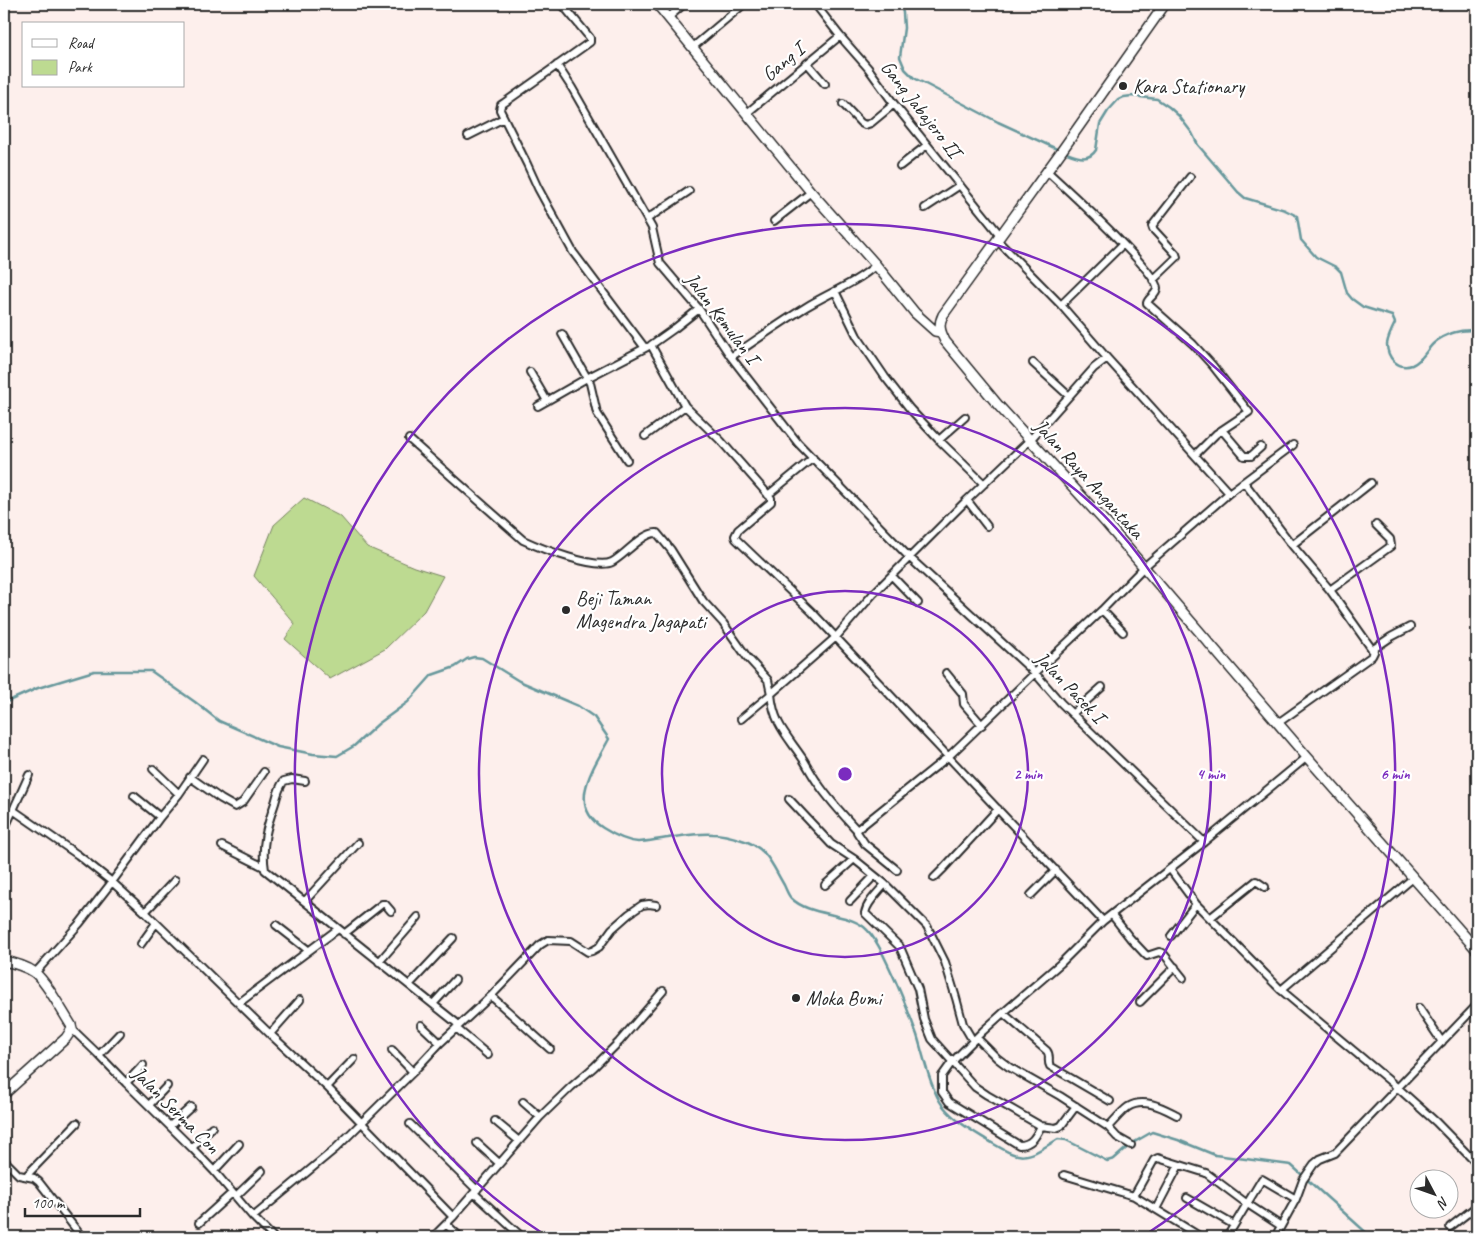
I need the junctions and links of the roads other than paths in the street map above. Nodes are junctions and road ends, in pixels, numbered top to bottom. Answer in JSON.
{"nodes":[{"id":1,"x":562,"y":4,"type":"edge"},
{"id":2,"x":658,"y":4,"type":"edge"},
{"id":3,"x":684,"y":4,"type":"edge"},
{"id":4,"x":744,"y":4,"type":"edge"},
{"id":5,"x":815,"y":4,"type":"edge"},
{"id":6,"x":1165,"y":4,"type":"edge"},
{"id":7,"x":669,"y":17,"type":"junction"},
{"id":8,"x":840,"y":36,"type":"junction"},
{"id":9,"x":693,"y":47,"type":"junction"},
{"id":10,"x":807,"y":62,"type":"junction"},
{"id":11,"x":557,"y":65,"type":"junction"},
{"id":12,"x":825,"y":84,"type":"dead end"},
{"id":13,"x":843,"y":104,"type":"dead end"},
{"id":14,"x":894,"y":104,"type":"junction"},
{"id":15,"x":747,"y":113,"type":"junction"},
{"id":16,"x":504,"y":118,"type":"junction"},
{"id":17,"x":468,"y":136,"type":"dead end"},
{"id":18,"x":927,"y":145,"type":"junction"},
{"id":19,"x":900,"y":166,"type":"dead end"},
{"id":20,"x":1051,"y":176,"type":"junction"},
{"id":21,"x":1190,"y":177,"type":"dead end"},
{"id":22,"x":960,"y":185,"type":"junction"},
{"id":23,"x":689,"y":191,"type":"dead end"},
{"id":24,"x":811,"y":192,"type":"junction"},
{"id":25,"x":925,"y":208,"type":"dead end"},
{"id":26,"x":647,"y":219,"type":"junction"},
{"id":27,"x":774,"y":221,"type":"dead end"},
{"id":28,"x":999,"y":237,"type":"junction"},
{"id":29,"x":1123,"y":244,"type":"junction"},
{"id":30,"x":872,"y":268,"type":"junction"},
{"id":31,"x":1153,"y":280,"type":"junction"},
{"id":32,"x":835,"y":292,"type":"junction"},
{"id":33,"x":1061,"y":305,"type":"junction"},
{"id":34,"x":699,"y":309,"type":"junction"},
{"id":35,"x":941,"y":332,"type":"junction"},
{"id":36,"x":562,"y":334,"type":"dead end"},
{"id":37,"x":648,"y":346,"type":"junction"},
{"id":38,"x":731,"y":357,"type":"junction"},
{"id":39,"x":1107,"y":358,"type":"junction"},
{"id":40,"x":1033,"y":363,"type":"dead end"},
{"id":41,"x":530,"y":372,"type":"dead end"},
{"id":42,"x":586,"y":378,"type":"junction"},
{"id":43,"x":1069,"y":396,"type":"junction"},
{"id":44,"x":547,"y":401,"type":"junction"},
{"id":45,"x":538,"y":406,"type":"dead end"},
{"id":46,"x":686,"y":406,"type":"junction"},
{"id":47,"x":965,"y":417,"type":"dead end"},
{"id":48,"x":1222,"y":430,"type":"junction"},
{"id":49,"x":645,"y":436,"type":"dead end"},
{"id":50,"x":409,"y":439,"type":"dead end"},
{"id":51,"x":1031,"y":439,"type":"junction"},
{"id":52,"x":940,"y":440,"type":"junction"},
{"id":53,"x":1293,"y":445,"type":"dead end"},
{"id":54,"x":1261,"y":447,"type":"dead end"},
{"id":55,"x":1195,"y":455,"type":"junction"},
{"id":56,"x":812,"y":458,"type":"junction"},
{"id":57,"x":627,"y":460,"type":"dead end"},
{"id":58,"x":1244,"y":482,"type":"junction"},
{"id":59,"x":1371,"y":483,"type":"dead end"},
{"id":60,"x":984,"y":484,"type":"junction"},
{"id":61,"x":1229,"y":493,"type":"junction"},
{"id":62,"x":768,"y":495,"type":"junction"},
{"id":63,"x":966,"y":500,"type":"junction"},
{"id":64,"x":1376,"y":525,"type":"dead end"},
{"id":65,"x":987,"y":526,"type":"dead end"},
{"id":66,"x":1292,"y":545,"type":"junction"},
{"id":67,"x":910,"y":558,"type":"junction"},
{"id":68,"x":1144,"y":567,"type":"junction"},
{"id":69,"x":892,"y":576,"type":"junction"},
{"id":70,"x":1330,"y":590,"type":"junction"},
{"id":71,"x":918,"y":603,"type":"dead end"},
{"id":72,"x":1102,"y":610,"type":"junction"},
{"id":73,"x":1410,"y":627,"type":"dead end"},
{"id":74,"x":1122,"y":632,"type":"dead end"},
{"id":75,"x":836,"y":637,"type":"junction"},
{"id":76,"x":1372,"y":650,"type":"junction"},
{"id":77,"x":946,"y":673,"type":"dead end"},
{"id":78,"x":1035,"y":673,"type":"junction"},
{"id":79,"x":1102,"y":687,"type":"dead end"},
{"id":80,"x":771,"y":694,"type":"junction"},
{"id":81,"x":1072,"y":714,"type":"junction"},
{"id":82,"x":741,"y":719,"type":"dead end"},
{"id":83,"x":1278,"y":723,"type":"junction"},
{"id":84,"x":982,"y":725,"type":"junction"},
{"id":85,"x":948,"y":756,"type":"junction"},
{"id":86,"x":1307,"y":757,"type":"junction"},
{"id":87,"x":202,"y":759,"type":"dead end"},
{"id":88,"x":153,"y":770,"type":"dead end"},
{"id":89,"x":264,"y":772,"type":"dead end"},
{"id":90,"x":29,"y":775,"type":"dead end"},
{"id":91,"x":190,"y":777,"type":"junction"},
{"id":92,"x":305,"y":781,"type":"dead end"},
{"id":93,"x":179,"y":794,"type":"junction"},
{"id":94,"x":134,"y":796,"type":"dead end"},
{"id":95,"x":789,"y":799,"type":"dead end"},
{"id":96,"x":998,"y":809,"type":"junction"},
{"id":97,"x":13,"y":810,"type":"junction"},
{"id":98,"x":160,"y":817,"type":"junction"},
{"id":99,"x":4,"y":830,"type":"edge"},
{"id":100,"x":857,"y":830,"type":"junction"},
{"id":101,"x":1204,"y":842,"type":"junction"},
{"id":102,"x":358,"y":843,"type":"dead end"},
{"id":103,"x":222,"y":846,"type":"dead end"},
{"id":104,"x":854,"y":859,"type":"junction"},
{"id":105,"x":264,"y":867,"type":"junction"},
{"id":106,"x":1170,"y":869,"type":"junction"},
{"id":107,"x":897,"y":870,"type":"dead end"},
{"id":108,"x":1056,"y":870,"type":"junction"},
{"id":109,"x":874,"y":876,"type":"junction"},
{"id":110,"x":934,"y":878,"type":"dead end"},
{"id":111,"x":1413,"y":878,"type":"junction"},
{"id":112,"x":175,"y":880,"type":"dead end"},
{"id":113,"x":112,"y":882,"type":"junction"},
{"id":114,"x":885,"y":884,"type":"junction"},
{"id":115,"x":825,"y":885,"type":"dead end"},
{"id":116,"x":1265,"y":887,"type":"dead end"},
{"id":117,"x":1031,"y":895,"type":"dead end"},
{"id":118,"x":305,"y":901,"type":"junction"},
{"id":119,"x":850,"y":901,"type":"dead end"},
{"id":120,"x":1196,"y":904,"type":"junction"},
{"id":121,"x":656,"y":905,"type":"dead end"},
{"id":122,"x":391,"y":911,"type":"dead end"},
{"id":123,"x":145,"y":912,"type":"junction"},
{"id":124,"x":1112,"y":915,"type":"junction"},
{"id":125,"x":418,"y":917,"type":"dead end"},
{"id":126,"x":1210,"y":918,"type":"junction"},
{"id":127,"x":1103,"y":921,"type":"junction"},
{"id":128,"x":156,"y":923,"type":"junction"},
{"id":129,"x":276,"y":925,"type":"dead end"},
{"id":130,"x":341,"y":931,"type":"junction"},
{"id":131,"x":1171,"y":936,"type":"dead end"},
{"id":132,"x":453,"y":938,"type":"dead end"},
{"id":133,"x":141,"y":944,"type":"dead end"},
{"id":134,"x":308,"y":950,"type":"junction"},
{"id":135,"x":1477,"y":950,"type":"edge"},
{"id":136,"x":4,"y":960,"type":"edge"},
{"id":137,"x":379,"y":962,"type":"junction"},
{"id":138,"x":1175,"y":967,"type":"junction"},
{"id":139,"x":35,"y":973,"type":"junction"},
{"id":140,"x":1183,"y":978,"type":"dead end"},
{"id":141,"x":455,"y":980,"type":"dead end"},
{"id":142,"x":409,"y":985,"type":"junction"},
{"id":143,"x":1281,"y":990,"type":"junction"},
{"id":144,"x":662,"y":991,"type":"dead end"},
{"id":145,"x":491,"y":996,"type":"junction"},
{"id":146,"x":300,"y":1000,"type":"dead end"},
{"id":147,"x":1140,"y":1002,"type":"dead end"},
{"id":148,"x":239,"y":1003,"type":"junction"},
{"id":149,"x":433,"y":1004,"type":"junction"},
{"id":150,"x":1477,"y":1005,"type":"edge"},
{"id":151,"x":1419,"y":1008,"type":"dead end"},
{"id":152,"x":1003,"y":1013,"type":"junction"},
{"id":153,"x":421,"y":1025,"type":"dead end"},
{"id":154,"x":458,"y":1026,"type":"junction"},
{"id":155,"x":72,"y":1029,"type":"junction"},
{"id":156,"x":120,"y":1033,"type":"dead end"},
{"id":157,"x":270,"y":1034,"type":"junction"},
{"id":158,"x":975,"y":1039,"type":"junction"},
{"id":159,"x":1442,"y":1042,"type":"junction"},
{"id":160,"x":440,"y":1043,"type":"junction"},
{"id":161,"x":550,"y":1049,"type":"dead end"},
{"id":162,"x":392,"y":1050,"type":"dead end"},
{"id":163,"x":100,"y":1055,"type":"junction"},
{"id":164,"x":488,"y":1055,"type":"dead end"},
{"id":165,"x":354,"y":1059,"type":"dead end"},
{"id":166,"x":952,"y":1062,"type":"junction"},
{"id":167,"x":143,"y":1065,"type":"dead end"},
{"id":168,"x":413,"y":1072,"type":"junction"},
{"id":169,"x":126,"y":1084,"type":"junction"},
{"id":170,"x":168,"y":1086,"type":"dead end"},
{"id":171,"x":327,"y":1087,"type":"junction"},
{"id":172,"x":1398,"y":1088,"type":"junction"},
{"id":173,"x":4,"y":1094,"type":"edge"},
{"id":174,"x":1110,"y":1101,"type":"dead end"},
{"id":175,"x":523,"y":1102,"type":"dead end"},
{"id":176,"x":149,"y":1105,"type":"junction"},
{"id":177,"x":1076,"y":1106,"type":"junction"},
{"id":178,"x":191,"y":1107,"type":"dead end"},
{"id":179,"x":1177,"y":1115,"type":"dead end"},
{"id":180,"x":540,"y":1117,"type":"junction"},
{"id":181,"x":495,"y":1121,"type":"dead end"},
{"id":182,"x":361,"y":1122,"type":"junction"},
{"id":183,"x":77,"y":1124,"type":"dead end"},
{"id":184,"x":410,"y":1124,"type":"dead end"},
{"id":185,"x":170,"y":1126,"type":"junction"},
{"id":186,"x":1041,"y":1126,"type":"junction"},
{"id":187,"x":212,"y":1127,"type":"dead end"},
{"id":188,"x":1108,"y":1127,"type":"junction"},
{"id":189,"x":519,"y":1141,"type":"junction"},
{"id":190,"x":477,"y":1143,"type":"dead end"},
{"id":191,"x":239,"y":1144,"type":"dead end"},
{"id":192,"x":1132,"y":1145,"type":"dead end"},
{"id":193,"x":192,"y":1148,"type":"junction"},
{"id":194,"x":4,"y":1160,"type":"edge"},
{"id":195,"x":500,"y":1163,"type":"junction"},
{"id":196,"x":1477,"y":1164,"type":"edge"},
{"id":197,"x":1179,"y":1165,"type":"junction"},
{"id":198,"x":262,"y":1170,"type":"dead end"},
{"id":199,"x":214,"y":1171,"type":"junction"},
{"id":200,"x":1064,"y":1175,"type":"dead end"},
{"id":201,"x":26,"y":1176,"type":"junction"},
{"id":202,"x":476,"y":1191,"type":"junction"},
{"id":203,"x":234,"y":1194,"type":"junction"},
{"id":204,"x":1134,"y":1196,"type":"junction"},
{"id":205,"x":1187,"y":1198,"type":"dead end"},
{"id":206,"x":1296,"y":1199,"type":"junction"},
{"id":207,"x":1246,"y":1203,"type":"junction"},
{"id":208,"x":1477,"y":1206,"type":"edge"},
{"id":209,"x":1156,"y":1209,"type":"junction"},
{"id":210,"x":253,"y":1217,"type":"junction"},
{"id":211,"x":453,"y":1217,"type":"junction"},
{"id":212,"x":199,"y":1223,"type":"dead end"},
{"id":213,"x":446,"y":1224,"type":"junction"},
{"id":214,"x":1234,"y":1225,"type":"junction"},
{"id":215,"x":1281,"y":1226,"type":"junction"},
{"id":216,"x":1450,"y":1227,"type":"dead end"},
{"id":217,"x":82,"y":1237,"type":"edge"},
{"id":218,"x":273,"y":1237,"type":"edge"},
{"id":219,"x":434,"y":1237,"type":"edge"},
{"id":220,"x":460,"y":1237,"type":"edge"},
{"id":221,"x":522,"y":1237,"type":"edge"},
{"id":222,"x":1201,"y":1237,"type":"edge"},
{"id":223,"x":1227,"y":1237,"type":"edge"},
{"id":224,"x":1275,"y":1237,"type":"edge"}],
"edges":[{"from":1,"to":11,"type":"street"},
{"from":2,"to":7,"type":"main road"},
{"from":3,"to":7,"type":"street"},
{"from":4,"to":9,"type":"street"},
{"from":5,"to":8,"type":"street","name":"Gang Jabajero II"},
{"from":6,"to":20,"type":"main road"},
{"from":7,"to":9,"type":"main road"},
{"from":8,"to":10,"type":"street","name":"Gang I"},
{"from":8,"to":14,"type":"street","name":"Gang Jabajero II"},
{"from":9,"to":15,"type":"main road"},
{"from":10,"to":12,"type":"street"},
{"from":10,"to":15,"type":"street","name":"Gang I"},
{"from":11,"to":16,"type":"street"},
{"from":11,"to":26,"type":"street","name":"Jalan Kemulan I"},
{"from":13,"to":14,"type":"street"},
{"from":14,"to":18,"type":"street","name":"Gang Jabajero II"},
{"from":15,"to":24,"type":"main road"},
{"from":16,"to":17,"type":"street"},
{"from":16,"to":37,"type":"street"},
{"from":18,"to":19,"type":"street"},
{"from":18,"to":22,"type":"street","name":"Gang Jabajero II"},
{"from":20,"to":28,"type":"main road"},
{"from":20,"to":29,"type":"street"},
{"from":21,"to":31,"type":"street"},
{"from":22,"to":25,"type":"street"},
{"from":22,"to":28,"type":"street","name":"Gang Jabajero II"},
{"from":23,"to":26,"type":"street"},
{"from":24,"to":27,"type":"street"},
{"from":24,"to":30,"type":"main road"},
{"from":26,"to":34,"type":"street","name":"Jalan Kemulan I"},
{"from":28,"to":33,"type":"street","name":"Gang Jabajero II"},
{"from":28,"to":35,"type":"main road"},
{"from":29,"to":31,"type":"street"},
{"from":29,"to":33,"type":"street"},
{"from":30,"to":32,"type":"street"},
{"from":30,"to":35,"type":"main road"},
{"from":31,"to":48,"type":"street"},
{"from":32,"to":38,"type":"street"},
{"from":32,"to":52,"type":"street"},
{"from":33,"to":39,"type":"street","name":"Gang Jabajero II"},
{"from":34,"to":37,"type":"street"},
{"from":34,"to":38,"type":"street","name":"Jalan Kemulan I"},
{"from":35,"to":51,"type":"main road","name":"Jalan Raya Angantaka"},
{"from":36,"to":42,"type":"street"},
{"from":37,"to":42,"type":"street"},
{"from":37,"to":46,"type":"street"},
{"from":38,"to":56,"type":"street","name":"Jalan Kemulan I"},
{"from":39,"to":43,"type":"street"},
{"from":39,"to":55,"type":"street","name":"Gang Jabajero II"},
{"from":40,"to":43,"type":"street"},
{"from":41,"to":44,"type":"street"},
{"from":42,"to":44,"type":"street"},
{"from":42,"to":57,"type":"street"},
{"from":43,"to":51,"type":"street"},
{"from":44,"to":45,"type":"street"},
{"from":46,"to":49,"type":"street"},
{"from":46,"to":62,"type":"street"},
{"from":47,"to":52,"type":"street"},
{"from":48,"to":54,"type":"street"},
{"from":48,"to":55,"type":"street"},
{"from":50,"to":80,"type":"street"},
{"from":51,"to":60,"type":"street"},
{"from":51,"to":68,"type":"main road","name":"Jalan Raya Angantaka"},
{"from":52,"to":60,"type":"street"},
{"from":53,"to":58,"type":"street"},
{"from":55,"to":61,"type":"street","name":"Gang Jabajero II"},
{"from":56,"to":62,"type":"street"},
{"from":56,"to":67,"type":"street","name":"Jalan Kemulan I"},
{"from":58,"to":61,"type":"street"},
{"from":58,"to":66,"type":"street"},
{"from":59,"to":66,"type":"street"},
{"from":60,"to":63,"type":"street"},
{"from":61,"to":68,"type":"street"},
{"from":62,"to":75,"type":"street"},
{"from":63,"to":65,"type":"street"},
{"from":63,"to":67,"type":"street"},
{"from":64,"to":70,"type":"street"},
{"from":66,"to":70,"type":"street"},
{"from":67,"to":69,"type":"street"},
{"from":67,"to":78,"type":"street","name":"Jalan Pasek I"},
{"from":68,"to":72,"type":"street"},
{"from":68,"to":83,"type":"main road","name":"Jalan Raya Angantaka"},
{"from":69,"to":71,"type":"street"},
{"from":69,"to":75,"type":"street"},
{"from":70,"to":76,"type":"street"},
{"from":72,"to":74,"type":"street"},
{"from":72,"to":78,"type":"street"},
{"from":73,"to":76,"type":"street"},
{"from":75,"to":80,"type":"street"},
{"from":75,"to":85,"type":"street"},
{"from":76,"to":83,"type":"street"},
{"from":77,"to":84,"type":"street"},
{"from":78,"to":81,"type":"street","name":"Jalan Pasek I"},
{"from":78,"to":84,"type":"street"},
{"from":79,"to":81,"type":"street"},
{"from":80,"to":82,"type":"street"},
{"from":80,"to":100,"type":"street"},
{"from":81,"to":101,"type":"street","name":"Jalan Pasek I"},
{"from":83,"to":86,"type":"main road","name":"Jalan Raya Angantaka"},
{"from":84,"to":85,"type":"street"},
{"from":85,"to":96,"type":"street"},
{"from":85,"to":100,"type":"street"},
{"from":86,"to":101,"type":"street"},
{"from":86,"to":111,"type":"main road","name":"Jalan Raya Angantaka"},
{"from":87,"to":91,"type":"street"},
{"from":88,"to":93,"type":"street"},
{"from":89,"to":91,"type":"street"},
{"from":90,"to":97,"type":"street"},
{"from":91,"to":93,"type":"street"},
{"from":92,"to":105,"type":"street"},
{"from":93,"to":98,"type":"street"},
{"from":94,"to":98,"type":"street"},
{"from":95,"to":104,"type":"street"},
{"from":96,"to":108,"type":"street"},
{"from":96,"to":110,"type":"street"},
{"from":97,"to":99,"type":"street"},
{"from":97,"to":113,"type":"street"},
{"from":98,"to":113,"type":"street"},
{"from":100,"to":107,"type":"street"},
{"from":101,"to":106,"type":"street"},
{"from":102,"to":118,"type":"street"},
{"from":103,"to":105,"type":"street"},
{"from":104,"to":109,"type":"street"},
{"from":104,"to":115,"type":"street"},
{"from":105,"to":118,"type":"street"},
{"from":106,"to":120,"type":"street"},
{"from":106,"to":124,"type":"street"},
{"from":108,"to":117,"type":"street"},
{"from":108,"to":127,"type":"street"},
{"from":109,"to":114,"type":"street"},
{"from":109,"to":119,"type":"street"},
{"from":111,"to":135,"type":"main road","name":"Jalan Raya Angantaka"},
{"from":111,"to":143,"type":"street"},
{"from":112,"to":123,"type":"street"},
{"from":113,"to":123,"type":"street"},
{"from":113,"to":139,"type":"street"},
{"from":114,"to":158,"type":"street"},
{"from":114,"to":166,"type":"street"},
{"from":116,"to":126,"type":"street"},
{"from":118,"to":130,"type":"street"},
{"from":120,"to":126,"type":"street"},
{"from":120,"to":131,"type":"street"},
{"from":121,"to":145,"type":"street"},
{"from":122,"to":130,"type":"street"},
{"from":123,"to":128,"type":"street"},
{"from":124,"to":127,"type":"street"},
{"from":124,"to":138,"type":"street"},
{"from":125,"to":137,"type":"street"},
{"from":126,"to":143,"type":"street"},
{"from":127,"to":152,"type":"street"},
{"from":128,"to":133,"type":"street"},
{"from":128,"to":148,"type":"street"},
{"from":129,"to":134,"type":"street"},
{"from":130,"to":134,"type":"street"},
{"from":130,"to":137,"type":"street"},
{"from":132,"to":142,"type":"street"},
{"from":134,"to":148,"type":"street"},
{"from":136,"to":139,"type":"main road"},
{"from":137,"to":142,"type":"street"},
{"from":138,"to":140,"type":"street"},
{"from":138,"to":147,"type":"street"},
{"from":139,"to":155,"type":"main road"},
{"from":141,"to":149,"type":"street"},
{"from":142,"to":149,"type":"street"},
{"from":143,"to":172,"type":"street"},
{"from":144,"to":180,"type":"street"},
{"from":145,"to":154,"type":"street"},
{"from":145,"to":161,"type":"street"},
{"from":146,"to":157,"type":"street"},
{"from":148,"to":157,"type":"street"},
{"from":149,"to":154,"type":"street"},
{"from":150,"to":159,"type":"street"},
{"from":151,"to":159,"type":"street"},
{"from":152,"to":158,"type":"street"},
{"from":152,"to":174,"type":"street"},
{"from":153,"to":160,"type":"street"},
{"from":154,"to":160,"type":"street"},
{"from":154,"to":164,"type":"street"},
{"from":155,"to":163,"type":"street","name":"Jalan Serma Con"},
{"from":155,"to":173,"type":"main road"},
{"from":156,"to":163,"type":"street"},
{"from":157,"to":171,"type":"street"},
{"from":158,"to":166,"type":"street"},
{"from":158,"to":177,"type":"street"},
{"from":159,"to":172,"type":"street"},
{"from":160,"to":168,"type":"street"},
{"from":162,"to":168,"type":"street"},
{"from":163,"to":169,"type":"street","name":"Jalan Serma Con"},
{"from":165,"to":171,"type":"street"},
{"from":166,"to":186,"type":"street"},
{"from":166,"to":186,"type":"street"},
{"from":167,"to":169,"type":"street"},
{"from":168,"to":182,"type":"street"},
{"from":169,"to":176,"type":"street","name":"Jalan Serma Con"},
{"from":170,"to":176,"type":"street"},
{"from":171,"to":182,"type":"street"},
{"from":172,"to":196,"type":"street"},
{"from":172,"to":206,"type":"street"},
{"from":175,"to":180,"type":"street"},
{"from":176,"to":185,"type":"street","name":"Jalan Serma Con"},
{"from":177,"to":186,"type":"street"},
{"from":177,"to":188,"type":"street"},
{"from":178,"to":185,"type":"street"},
{"from":179,"to":188,"type":"street"},
{"from":180,"to":189,"type":"street"},
{"from":181,"to":189,"type":"street"},
{"from":182,"to":210,"type":"street"},
{"from":182,"to":211,"type":"street"},
{"from":183,"to":201,"type":"street"},
{"from":184,"to":202,"type":"street"},
{"from":185,"to":193,"type":"street","name":"Jalan Serma Con"},
{"from":187,"to":193,"type":"street"},
{"from":188,"to":192,"type":"street"},
{"from":189,"to":195,"type":"street"},
{"from":190,"to":195,"type":"street"},
{"from":191,"to":199,"type":"street"},
{"from":193,"to":199,"type":"street","name":"Jalan Serma Con"},
{"from":194,"to":201,"type":"street"},
{"from":195,"to":202,"type":"street"},
{"from":197,"to":204,"type":"street"},
{"from":197,"to":207,"type":"street"},
{"from":197,"to":209,"type":"street"},
{"from":198,"to":203,"type":"street"},
{"from":199,"to":203,"type":"street","name":"Jalan Serma Con"},
{"from":200,"to":204,"type":"street"},
{"from":201,"to":217,"type":"street"},
{"from":202,"to":211,"type":"street"},
{"from":202,"to":221,"type":"street"},
{"from":203,"to":210,"type":"street","name":"Jalan Serma Con"},
{"from":203,"to":212,"type":"street"},
{"from":204,"to":209,"type":"street"},
{"from":205,"to":214,"type":"street"},
{"from":206,"to":207,"type":"street"},
{"from":206,"to":215,"type":"street"},
{"from":207,"to":214,"type":"street"},
{"from":207,"to":215,"type":"street"},
{"from":208,"to":216,"type":"street"},
{"from":209,"to":222,"type":"street"},
{"from":210,"to":218,"type":"street","name":"Jalan Serma Con"},
{"from":211,"to":213,"type":"street"},
{"from":213,"to":219,"type":"street"},
{"from":213,"to":220,"type":"street"},
{"from":214,"to":223,"type":"street"},
{"from":215,"to":224,"type":"street"}]}
